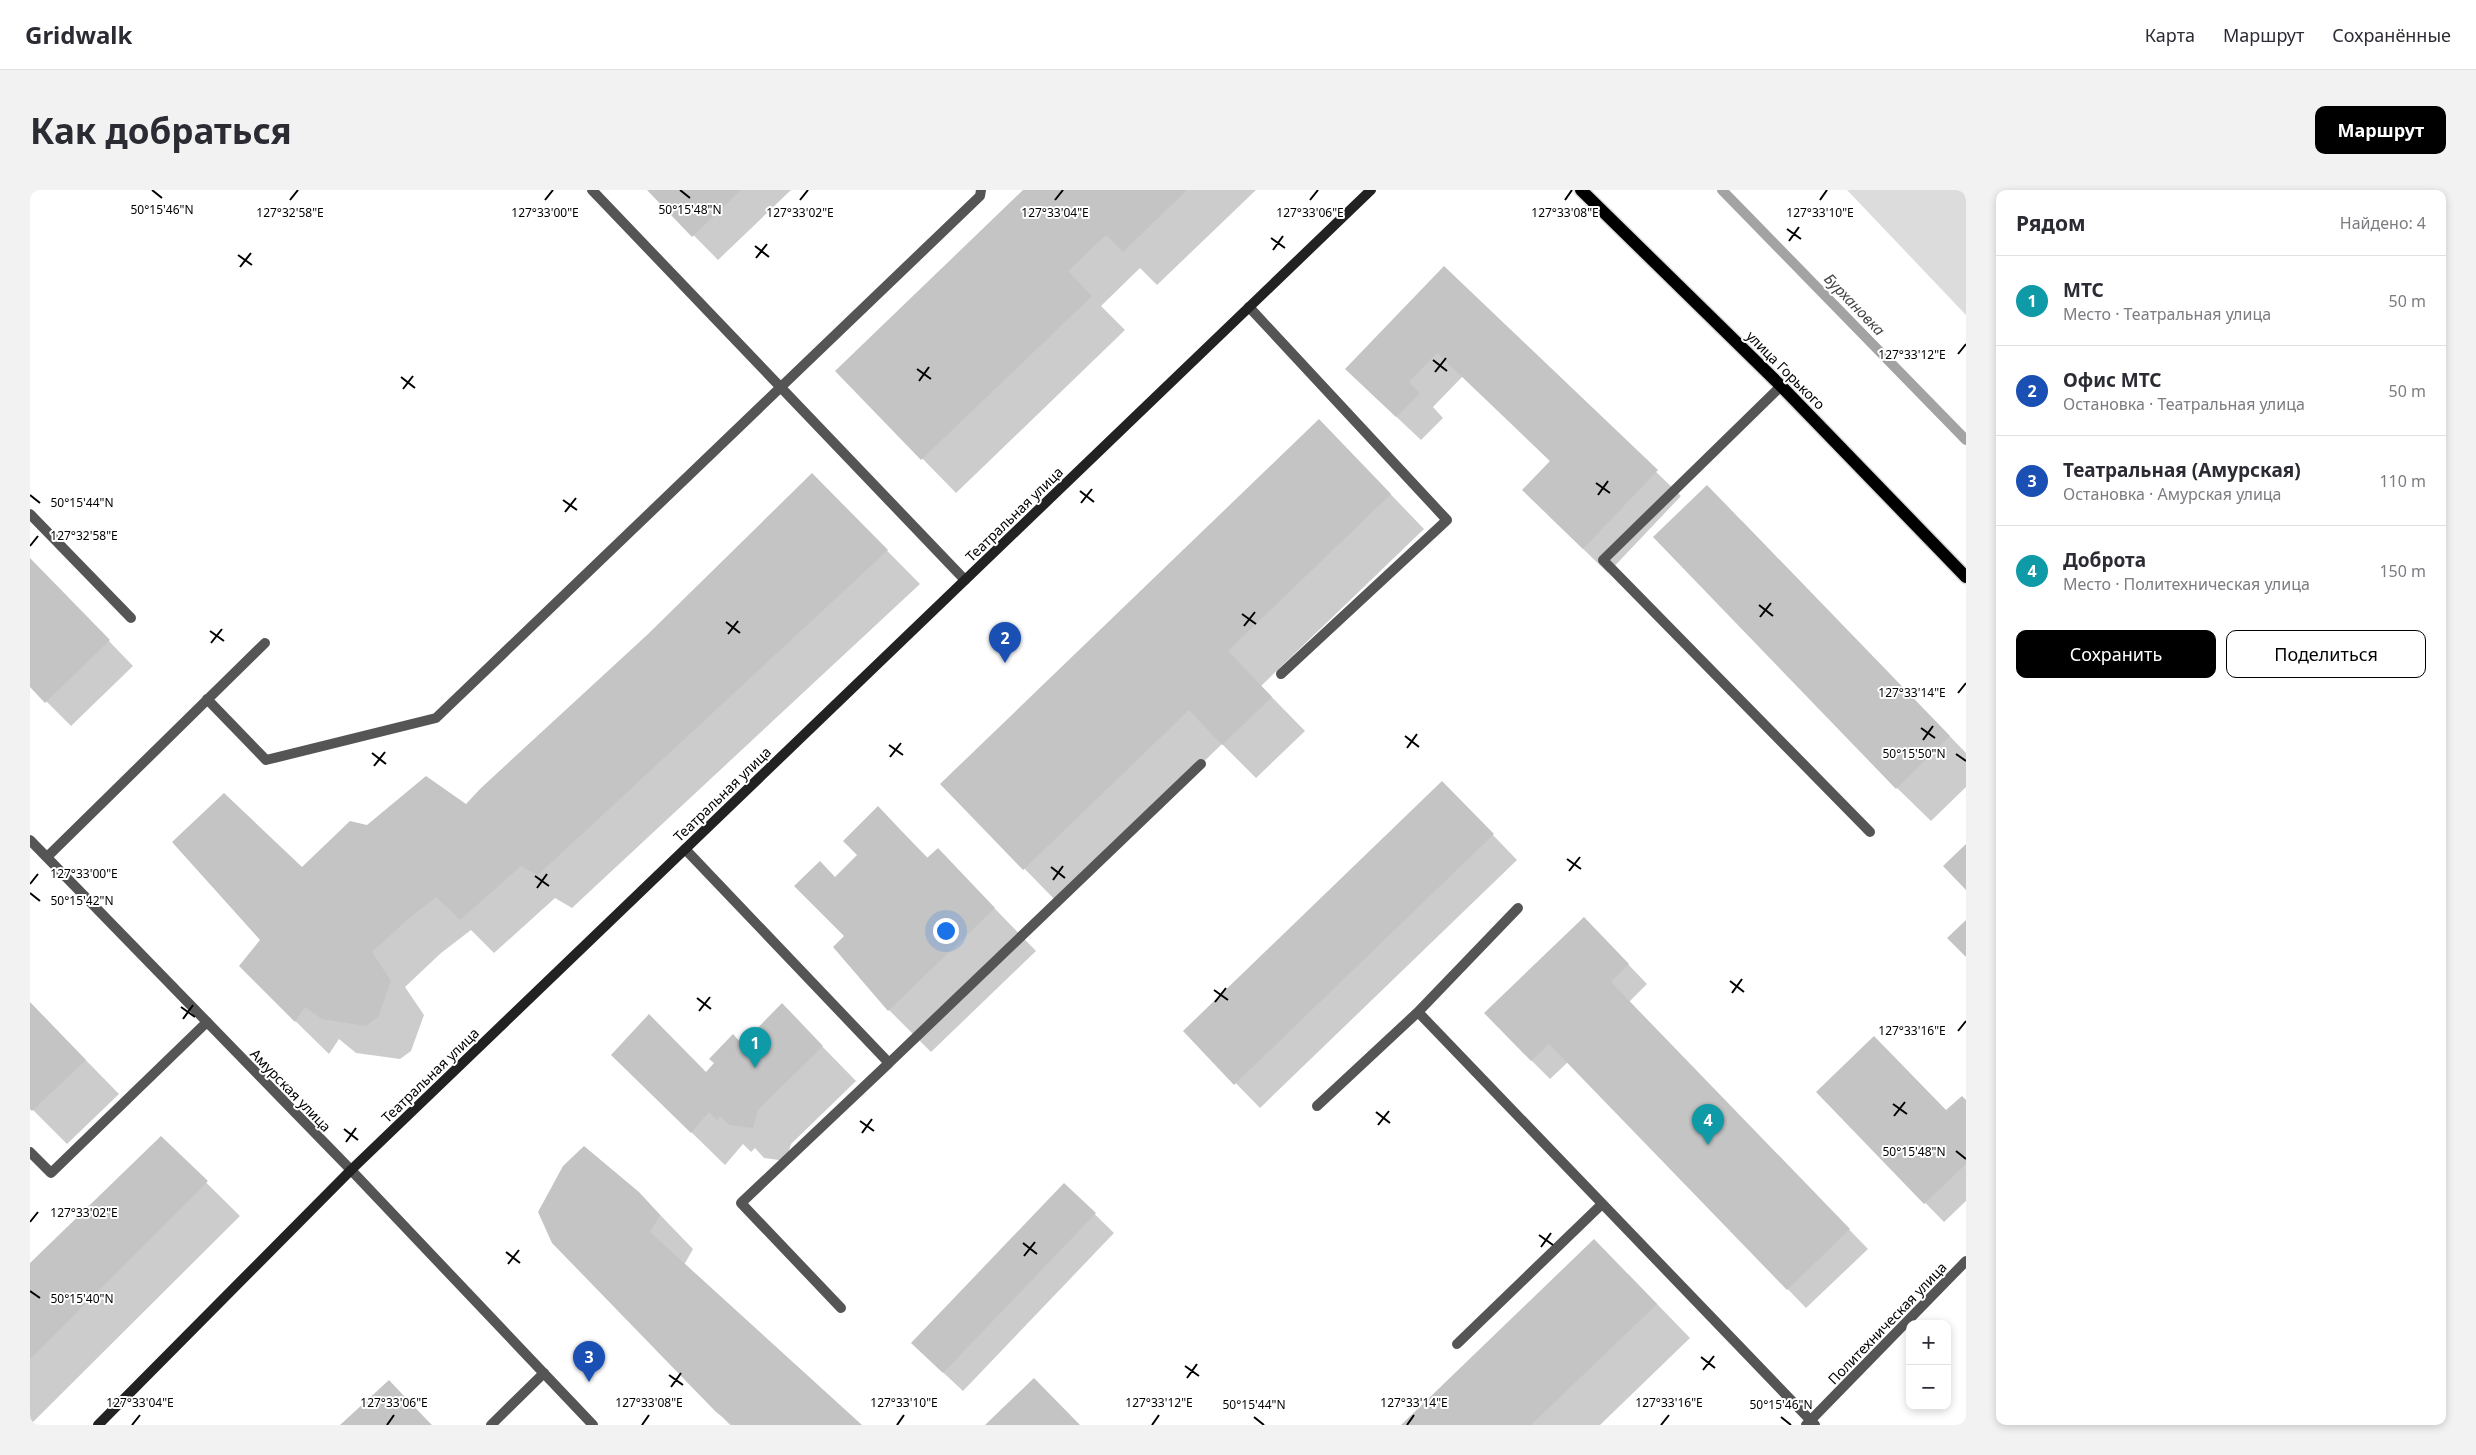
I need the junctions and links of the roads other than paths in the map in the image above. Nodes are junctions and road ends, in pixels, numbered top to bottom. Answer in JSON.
{"nodes":[{"id":1,"x":592,"y":190,"type":"edge"},
{"id":2,"x":980,"y":190,"type":"edge"},
{"id":3,"x":1371,"y":190,"type":"edge"},
{"id":4,"x":1581,"y":190,"type":"edge"},
{"id":5,"x":1249,"y":307,"type":"junction"},
{"id":6,"x":1781,"y":386,"type":"junction"},
{"id":7,"x":782,"y":388,"type":"junction"},
{"id":8,"x":30,"y":514,"type":"edge"},
{"id":9,"x":1966,"y":577,"type":"edge"},
{"id":10,"x":965,"y":580,"type":"junction"},
{"id":11,"x":131,"y":618,"type":"dead end"},
{"id":12,"x":265,"y":643,"type":"dead end"},
{"id":13,"x":1281,"y":674,"type":"dead end"},
{"id":14,"x":207,"y":699,"type":"junction"},
{"id":15,"x":1201,"y":764,"type":"dead end"},
{"id":16,"x":1870,"y":832,"type":"dead end"},
{"id":17,"x":30,"y":840,"type":"edge"},
{"id":18,"x":685,"y":849,"type":"junction"},
{"id":19,"x":47,"y":858,"type":"junction"},
{"id":20,"x":1518,"y":908,"type":"dead end"},
{"id":21,"x":1418,"y":1012,"type":"junction"},
{"id":22,"x":207,"y":1022,"type":"junction"},
{"id":23,"x":889,"y":1063,"type":"junction"},
{"id":24,"x":1317,"y":1106,"type":"dead end"},
{"id":25,"x":30,"y":1152,"type":"edge"},
{"id":26,"x":351,"y":1170,"type":"junction"},
{"id":27,"x":1602,"y":1204,"type":"junction"},
{"id":28,"x":1966,"y":1261,"type":"edge"},
{"id":29,"x":841,"y":1308,"type":"dead end"},
{"id":30,"x":1457,"y":1344,"type":"dead end"},
{"id":31,"x":544,"y":1373,"type":"junction"},
{"id":32,"x":1810,"y":1424,"type":"edge"},
{"id":33,"x":98,"y":1425,"type":"edge"},
{"id":34,"x":491,"y":1425,"type":"edge"},
{"id":35,"x":593,"y":1425,"type":"edge"}],
"edges":[{"from":1,"to":7,"type":"street"},
{"from":2,"to":7,"type":"street"},
{"from":3,"to":5,"type":"main road","name":"Театральная улица"},
{"from":4,"to":6,"type":"main road","name":"улица Горького"},
{"from":5,"to":10,"type":"main road","name":"Театральная улица"},
{"from":5,"to":13,"type":"street"},
{"from":6,"to":9,"type":"main road","name":"улица Горького"},
{"from":6,"to":16,"type":"street"},
{"from":7,"to":10,"type":"street"},
{"from":7,"to":14,"type":"street"},
{"from":8,"to":11,"type":"street"},
{"from":10,"to":18,"type":"main road","name":"Театральная улица"},
{"from":12,"to":14,"type":"street"},
{"from":14,"to":19,"type":"street"},
{"from":15,"to":23,"type":"street"},
{"from":17,"to":19,"type":"street","name":"Амурская улица"},
{"from":18,"to":23,"type":"street"},
{"from":18,"to":26,"type":"main road","name":"Театральная улица"},
{"from":19,"to":22,"type":"street","name":"Амурская улица"},
{"from":20,"to":21,"type":"street"},
{"from":21,"to":24,"type":"street"},
{"from":21,"to":27,"type":"street"},
{"from":22,"to":25,"type":"street"},
{"from":22,"to":26,"type":"street","name":"Амурская улица"},
{"from":23,"to":29,"type":"street"},
{"from":26,"to":31,"type":"street","name":"Амурская улица"},
{"from":26,"to":33,"type":"main road","name":"Театральная улица"},
{"from":27,"to":30,"type":"street"},
{"from":27,"to":32,"type":"street"},
{"from":28,"to":32,"type":"street","name":"Политехническая улица"},
{"from":31,"to":34,"type":"street"},
{"from":31,"to":35,"type":"street","name":"Амурская улица"}]}
